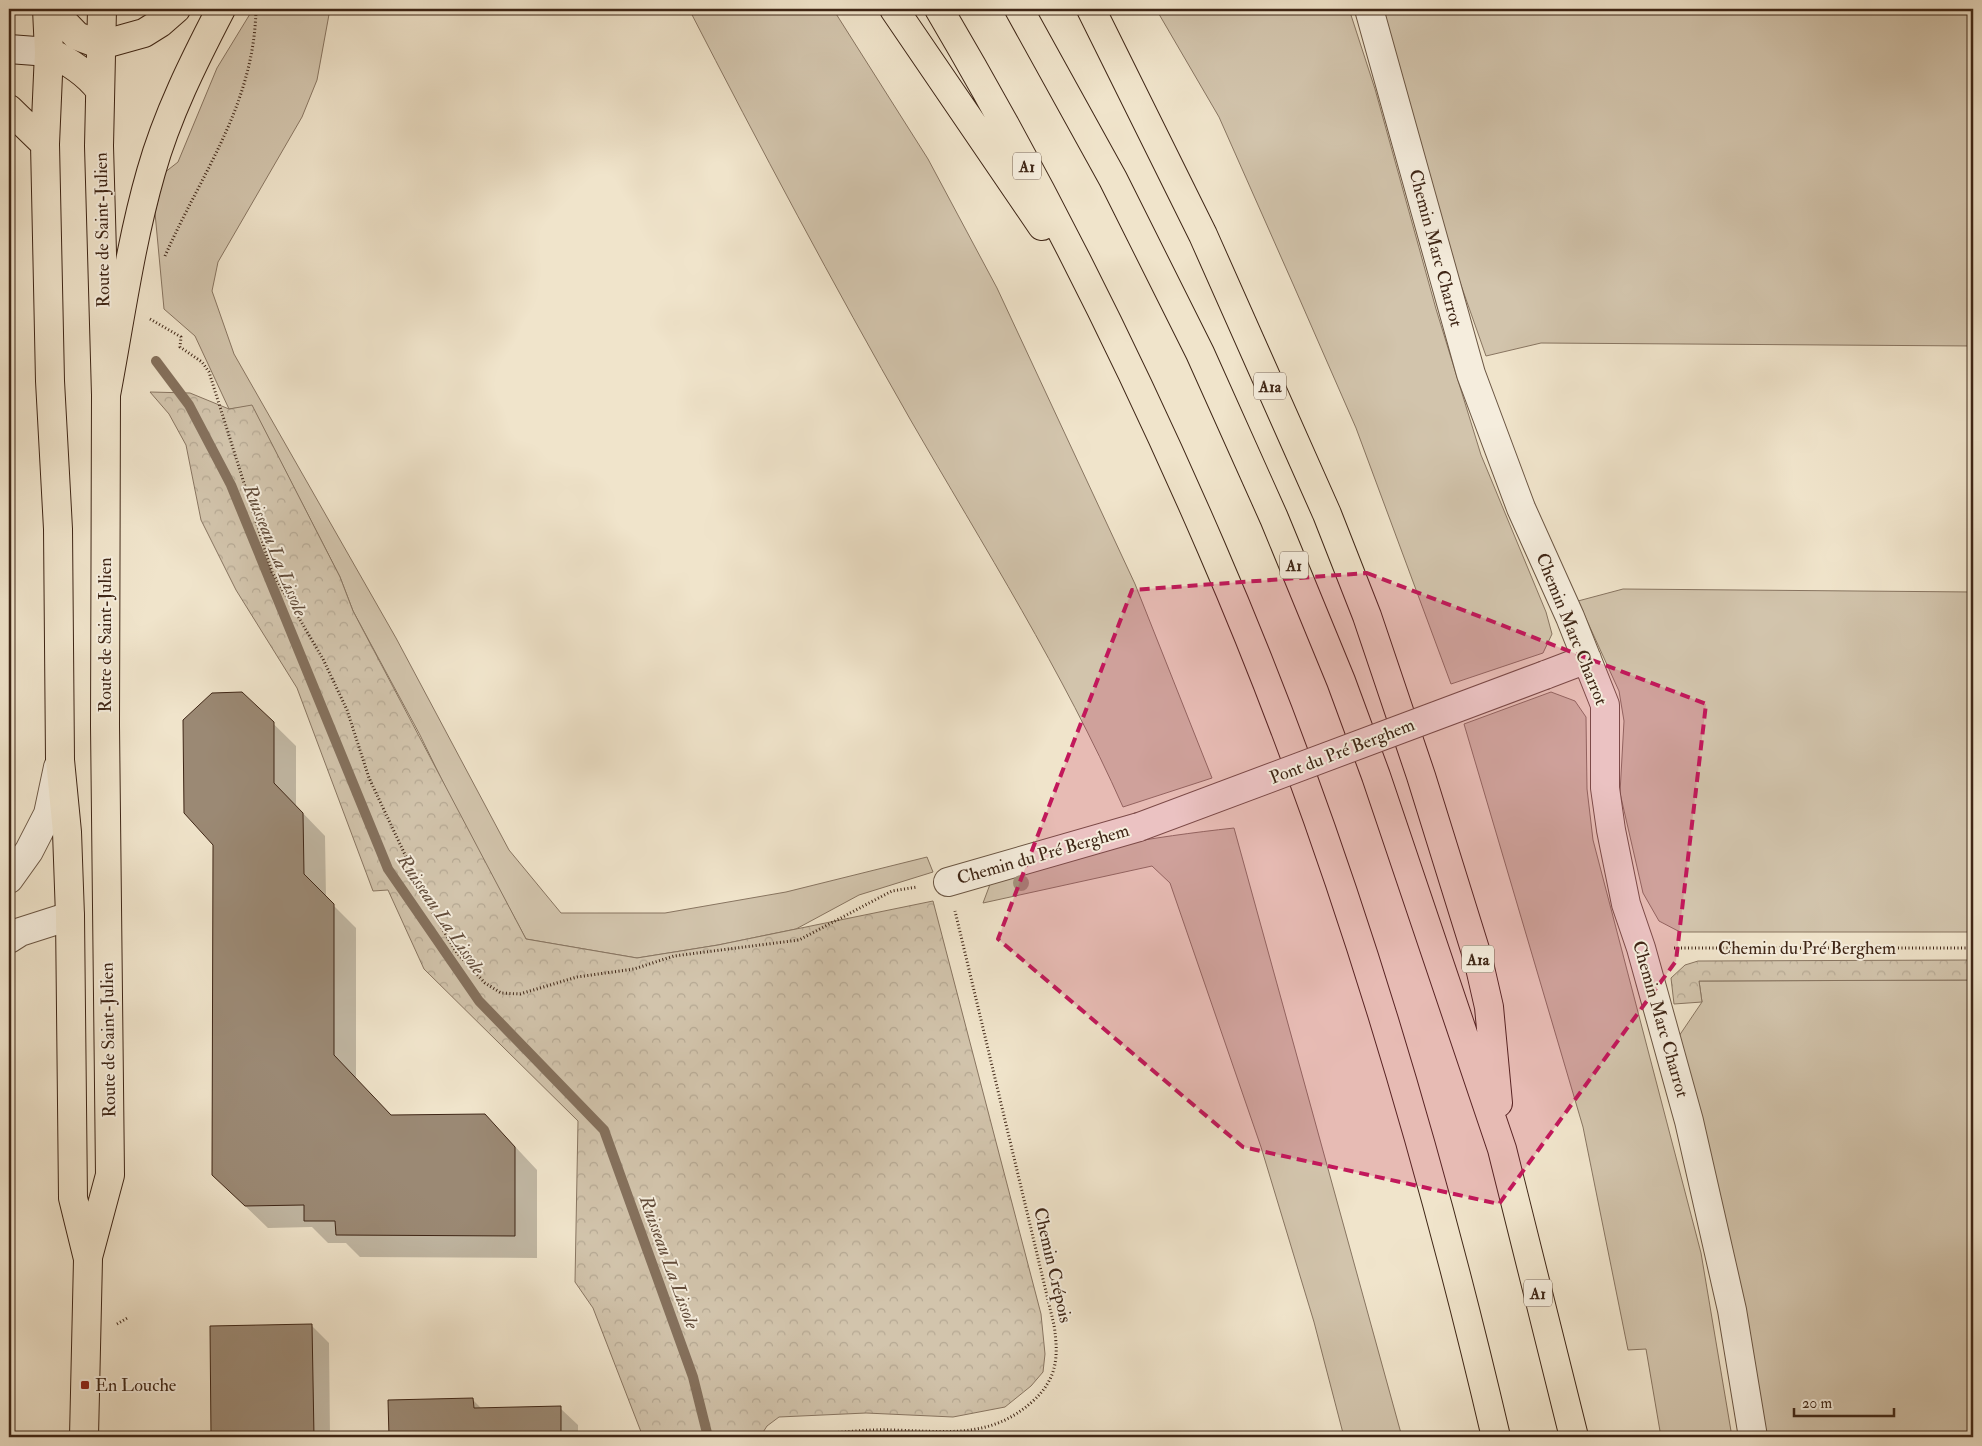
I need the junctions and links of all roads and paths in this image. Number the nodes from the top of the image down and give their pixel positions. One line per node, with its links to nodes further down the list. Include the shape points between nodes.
1 (48, 9): 14 (main road, Route de Saint-Julien)
2 (51, 9): 12 (main road, via 77,36)
3 (102, 9): 12 (main road, Route de Saint-Julien)
4 (176, 9): 12 (main road, via 144,33)
5 (221, 9): 21 (main road, via 178,99 151,172)
6 (256, 9): 18 (path, via 253,48 240,102)
7 (894, 9): 20 (main road)
8 (939, 9): 20 (main road, A1, via 1019,151)
9 (1019, 9): 32 (main road, A1, via 1113,179 1162,276 1281,535 1376,776)
10 (1091, 9): 32 (main road, A1a, via 1203,234 1327,514 1367,616 1478,959 1489,1007)
11 (1369, 9): 22 (street, Chemin Marc Charrot, via 1471,374 1521,508)
12 (100, 45): 14 (main road); 15 (main road, Route de Saint-Julien)
13 (9, 49): 14 (street)
14 (48, 52): 15 (main road, via 67,61 91,79); 17 (main road, Route de Saint-Julien)
15 (99, 90): 21 (main road, Route de Saint-Julien)
16 (9, 109): 17 (main road)
17 (45, 144): 23 (main road, Route de Saint-Julien, via 50,381 58,529)
18 (163, 260)
19 (142, 315): 26 (path, via 181,337 180,347 202,362 209,372 272,572 347,710 370,778 430,908 457,952 485,983 501,993 520,994 577,977 634,969 674,956 798,940 892,891)
20 (1110, 326): 38 (main road, A1, via 1213,549 1289,741 1334,866 1388,1033 1466,1312)
21 (106, 395): 27 (main road, Route de Saint-Julien)
22 (1587, 659): 24 (street, Pont du Pré Berghem, bridge); 30 (street, Chemin Marc Charrot, via 1605,705 1605,788 1611,830 1626,904)
23 (60, 760): 25 (street, via 48,814); 28 (main road, Route de Saint-Julien)
24 (1139, 827): 26 (street, Chemin du Pré Berghem)
25 (9, 879)
26 (948, 882): 37 (path, Chemin Crépois, via 1054,1326 1058,1348 1055,1367 1044,1392 1021,1412 991,1427 974,1431 890,1429)
27 (106, 911): 28 (main road); 33 (main road, Route de Saint-Julien, via 110,1175)
28 (70, 916): 29 (street, via 20,932); 33 (main road, Route de Saint-Julien, via 73,1198)
29 (9, 939)
30 (1642, 948): 31 (path, Chemin du Pré Berghem); 40 (street, Chemin Marc Charrot, via 1689,1121 1732,1310)
31 (1973, 948)
32 (1502, 1149): 39 (main road, A1)
33 (88, 1259): 36 (main road, Route de Saint-Julien)
34 (129, 1317): 35 (path)
35 (117, 1324)
36 (84, 1437)
37 (786, 1437)
38 (1496, 1437)
39 (1574, 1437)
40 (1753, 1437)

